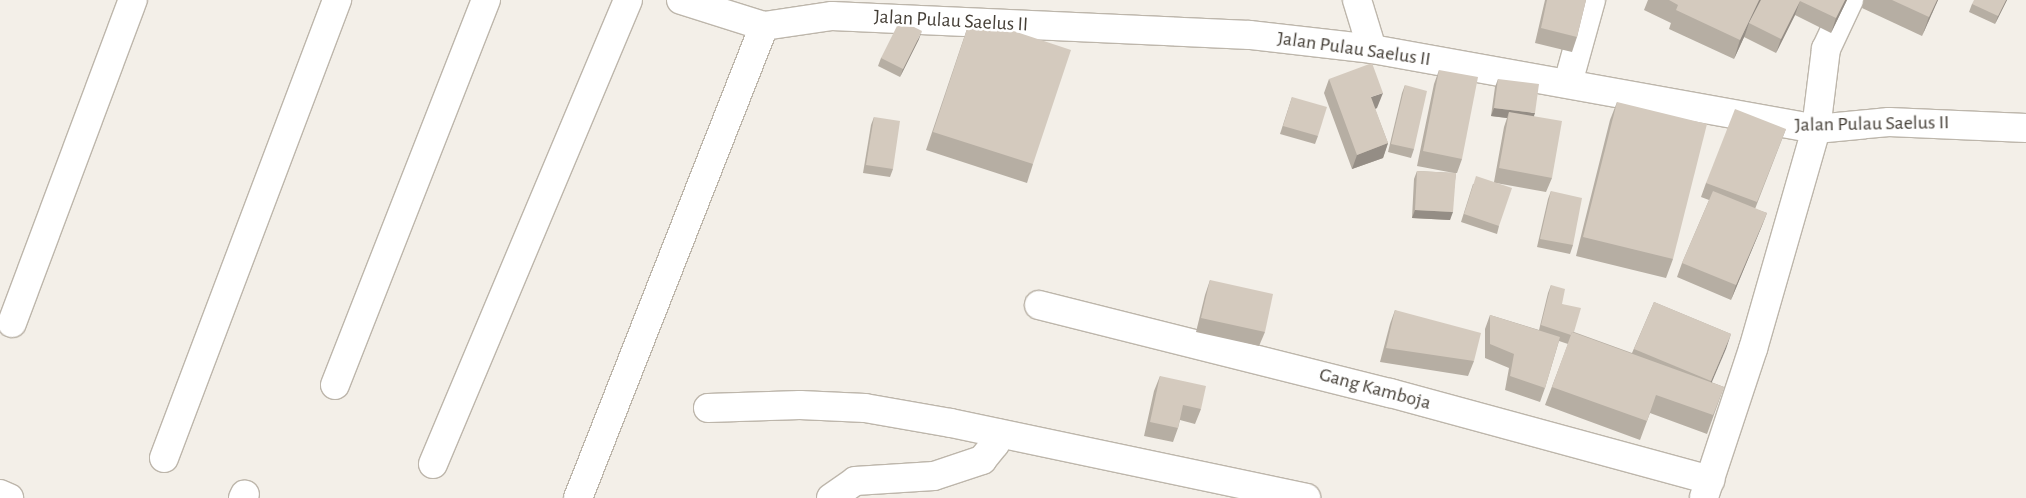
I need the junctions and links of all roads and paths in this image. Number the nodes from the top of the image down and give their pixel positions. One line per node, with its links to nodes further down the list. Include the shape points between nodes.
1 (132, 0): 15 (street)
2 (336, 0): 19 (street)
3 (486, 0): 16 (street)
4 (628, 0): 20 (street)
5 (681, 0): 9 (street, Jalan Pulau Saelus II)
6 (1357, 0): 10 (street)
7 (1591, 0): 11 (street)
8 (1849, 0): 13 (street, via 1826,49)
9 (764, 26): 10 (street, Jalan Pulau Saelus II, via 832,16 1250,35); 24 (street)
10 (1372, 49): 11 (street, Jalan Pulau Saelus II)
11 (1568, 83): 13 (street, Jalan Pulau Saelus II)
12 (2026, 128): 13 (street, Jalan Pulau Saelus II, via 1889,122)
13 (1816, 129): 21 (street, via 1753,349)
14 (1039, 306): 21 (street, Gang Kamboja, via 1390,393)
15 (12, 323)
16 (335, 385)
17 (708, 408): 18 (street, via 800,405 865,408)
18 (998, 433): 25 (street, via 995,444 982,460 934,476 855,481); 26 (street)
19 (164, 458)
20 (433, 464)
21 (1707, 489)
22 (0, 494): 23 (street)
23 (9, 498)
24 (578, 498)
25 (831, 498)
26 (1306, 498)

